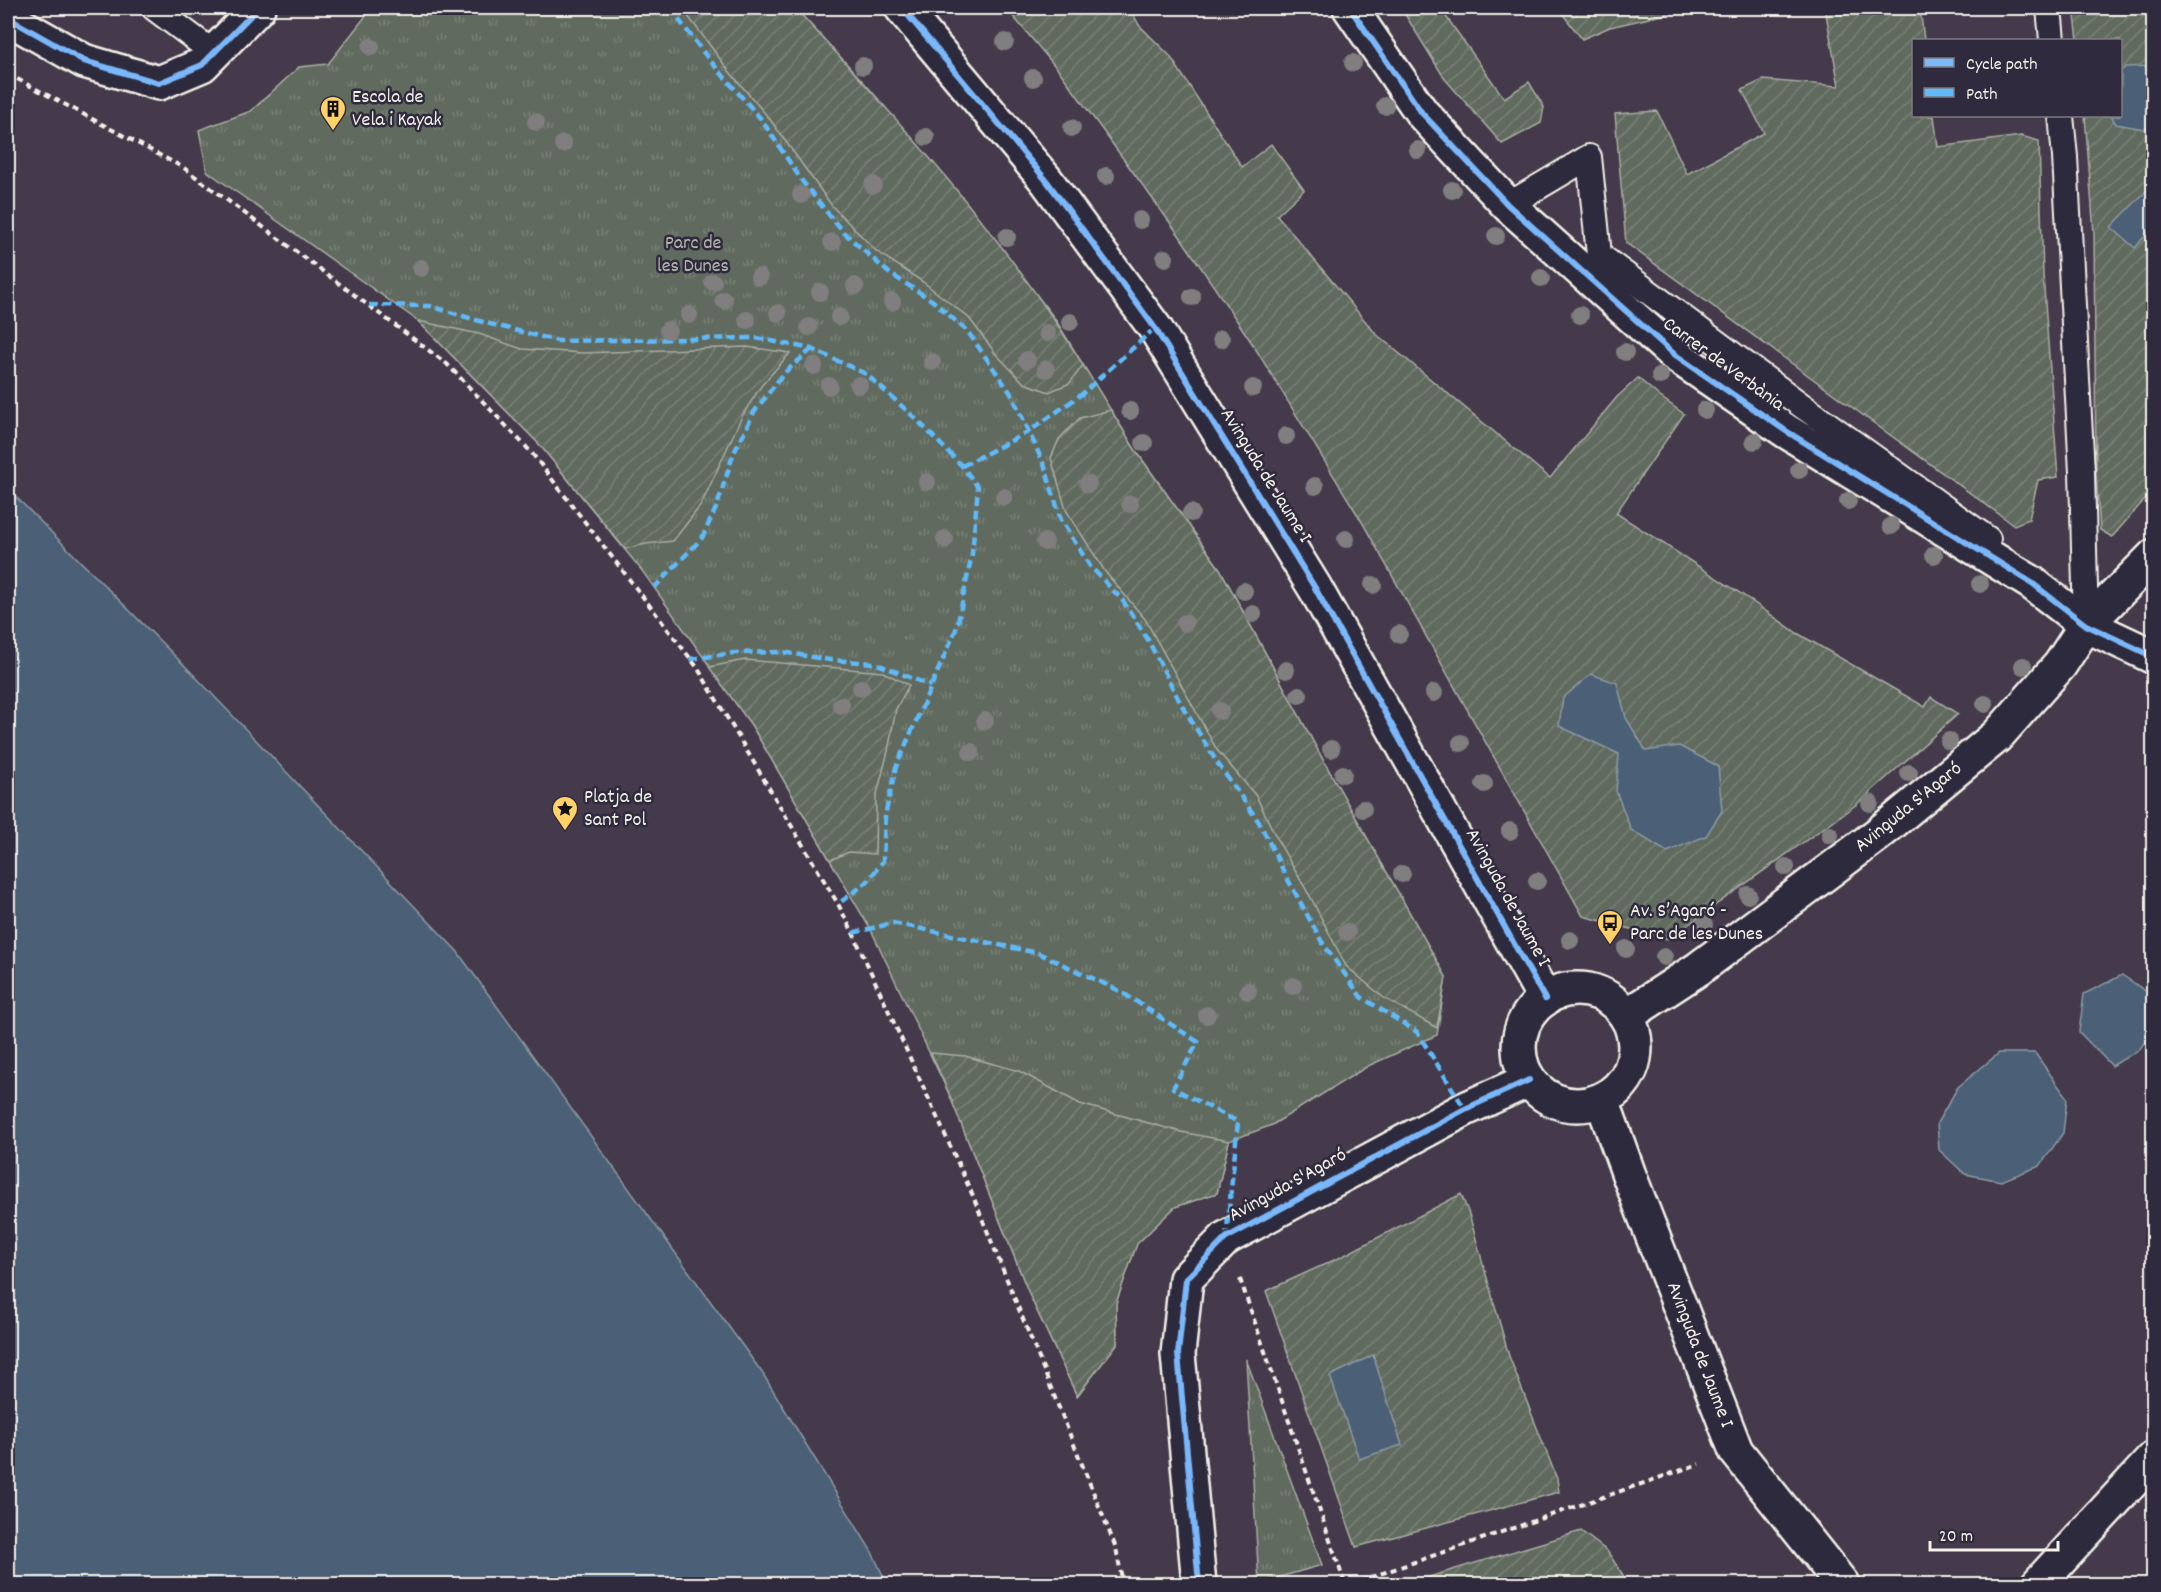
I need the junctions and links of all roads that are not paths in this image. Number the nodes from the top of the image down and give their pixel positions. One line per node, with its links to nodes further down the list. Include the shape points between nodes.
1 (154, 8): 8 (lane)
2 (258, 8): 8 (street)
3 (902, 8): 14 (street, Avinguda de Jaume I, via 1046,180 1155,328 1315,588)
4 (1350, 8): 10 (street, Carrer de Verbània, via 1422,113)
5 (2049, 8): 7 (lane)
6 (8, 18): 8 (street, via 84,61 159,83 202,65)
7 (2052, 39)
8 (214, 53)
9 (2061, 117): 12 (lane, via 2082,472)
10 (1508, 205): 12 (street, Carrer de Verbània, via 1674,354 1786,431 2031,583); 12 (lane, Carrer de Verbània, via 1589,157 1599,255 2013,557)
11 (2154, 556): 12 (street, Avinguda S'Agaró)
12 (2086, 625): 13 (street, Carrer de Verbània); 15 (street, Avinguda S'Agaró, via 2060,665 1997,736 1877,835 1698,969)
13 (2154, 657)
14 (1545, 999): 15 (street, via 1567,990 1589,991 1610,999); 16 (street, via 1530,1015 1520,1036 1519,1052)
15 (1626, 1016): 17 (street, via 1635,1039 1633,1064 1622,1085)
16 (1529, 1080): 17 (street, via 1554,1101 1586,1105); 19 (street, Avinguda S'Agaró, via 1455,1114 1226,1238 1186,1279 1178,1354)
17 (1602, 1100): 20 (street, Avinguda de Jaume I, via 1736,1451)
18 (2154, 1458): 21 (street)
19 (1199, 1584)
20 (1842, 1584)
21 (2038, 1584)

